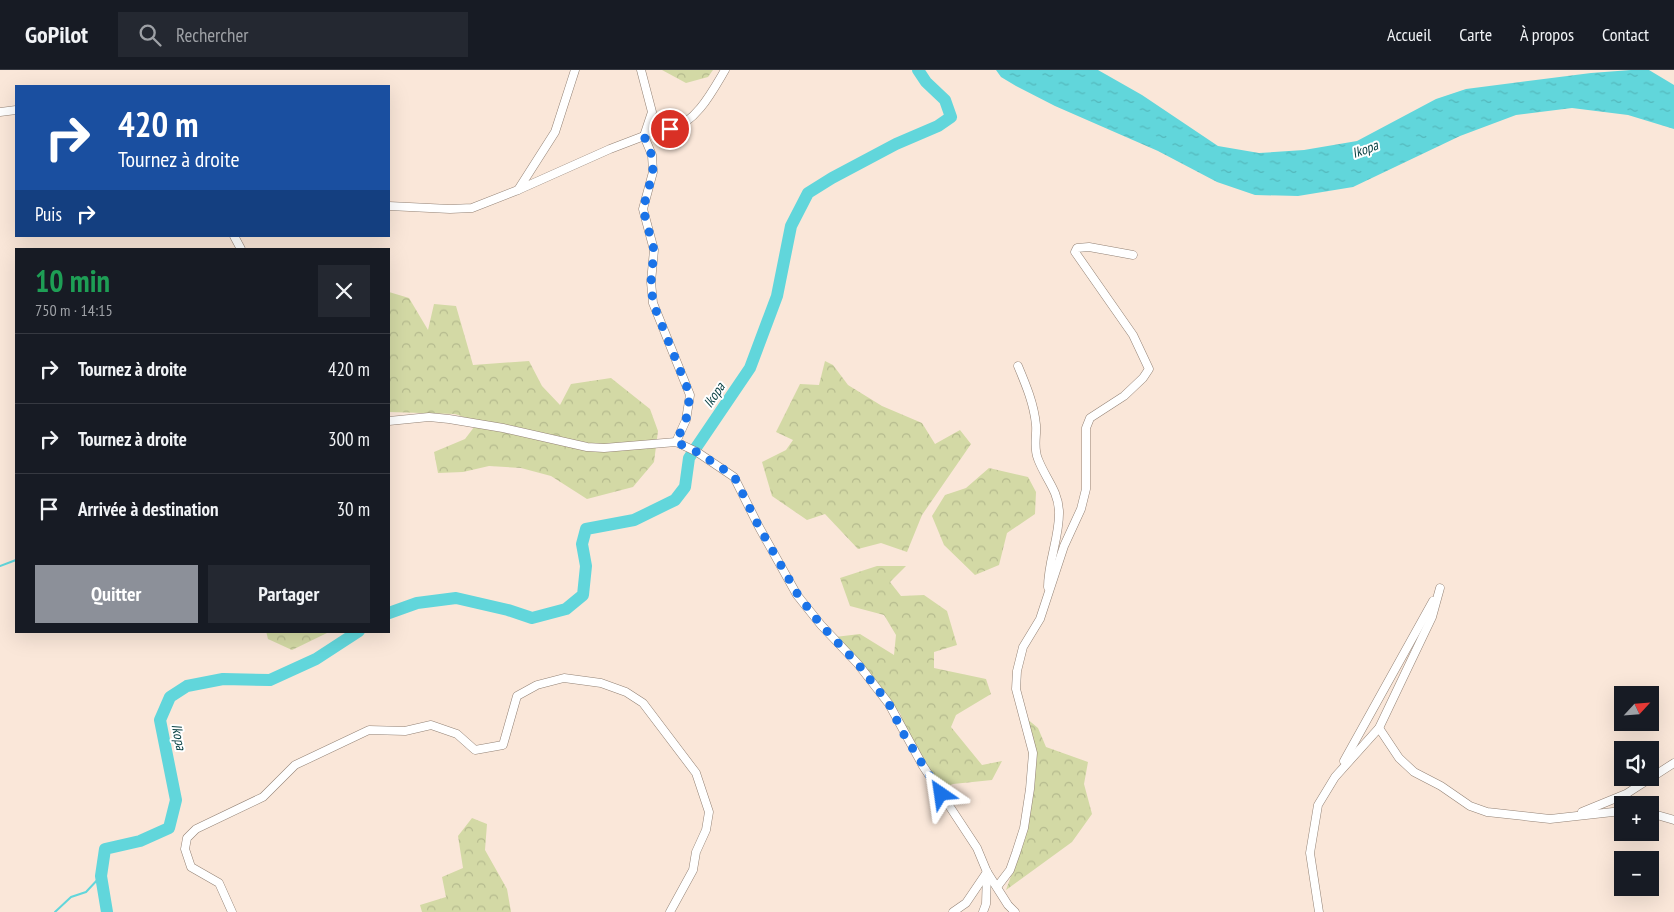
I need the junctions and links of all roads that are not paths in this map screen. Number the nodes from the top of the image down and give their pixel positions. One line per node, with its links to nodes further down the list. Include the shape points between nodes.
1 (575, 70): 7 (street, via 555,132)
2 (641, 70): 6 (street, via 652,112)
3 (725, 70): 6 (street, via 686,123 670,129 656,126)
4 (15, 110): 5 (street)
5 (0, 112)
6 (644, 136): 7 (street); 12 (street, via 652,156 653,172 643,209 654,250 653,303 690,395 686,420)
7 (518, 190): 8 (street, via 472,208)
8 (390, 206)
9 (1133, 255): 13 (street, via 1089,247 1077,248 1075,252 1133,335 1149,369 1124,396 1090,418 1085,443 1086,490)
10 (1018, 366): 13 (street, via 1032,402 1038,458 1056,493 1059,513 1048,572)
11 (390, 421): 12 (street, via 449,419 587,447)
12 (676, 442): 21 (street, via 734,476 798,595 889,704 923,766 977,848)
13 (1048, 593): 22 (street, via 1017,671 1016,689 1033,753 1030,788 1024,828 1016,853 1010,870)
14 (1379, 728): 16 (street); 16 (street, via 1432,617 1440,588); 18 (street, via 1399,758 1414,772 1470,806 1514,816 1550,819)
15 (1674, 763): 18 (street, via 1626,794)
16 (1335, 777): 28 (street, via 1318,804 1313,825 1310,853)
17 (1614, 812): 18 (street)
18 (1568, 816)
19 (1659, 816): 20 (street)
20 (1674, 820)
21 (987, 872): 22 (street); 25 (street, via 966,904); 26 (street)
22 (997, 887): 27 (street)
23 (232, 912): 24 (street, via 219,883 191,867 187,838 196,829 263,797 295,764 369,730 405,731 431,725 457,734 475,750 503,745 518,696 536,685 564,678 601,683 644,703 696,773 709,812 706,830 696,852 693,870)
24 (670, 912)
25 (954, 912)
26 (983, 912)
27 (1015, 912)
28 (1319, 912)

